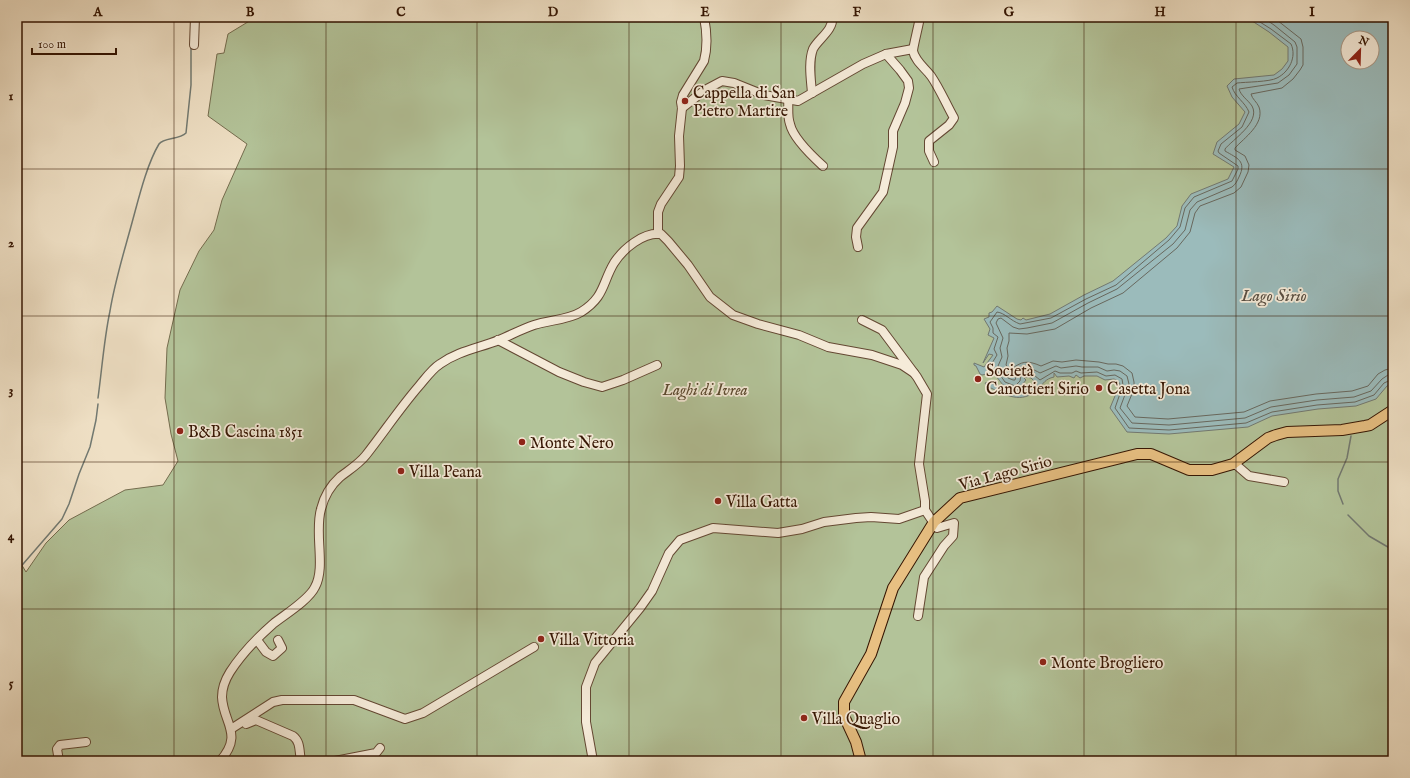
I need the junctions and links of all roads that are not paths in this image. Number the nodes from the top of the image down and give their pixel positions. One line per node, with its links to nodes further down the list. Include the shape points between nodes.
1 (195, 17): 5 (street)
2 (704, 17): 10 (street, via 707,34 704,61 682,97)
3 (832, 17): 8 (street, via 827,32 814,48 811,60)
4 (919, 18): 6 (street)
5 (194, 45)
6 (913, 49): 7 (street); 11 (street, via 915,56 937,85 954,118 929,140 929,151)
7 (886, 54): 8 (street); 14 (street, via 900,70 909,88 906,103 893,131 893,147 883,192 857,228)
8 (812, 93): 9 (street, via 798,101)
9 (788, 99): 10 (street, via 764,95 722,81 705,90); 12 (street, via 790,126)
10 (682, 108): 13 (street, via 679,177 658,212)
11 (934, 162)
12 (823, 166)
13 (658, 234): 16 (street, via 643,237 625,251 614,263 596,300 580,312 533,325); 18 (street, via 668,241 710,297 733,315 799,335 828,347 872,355)
14 (858, 247)
15 (862, 320): 18 (street, via 882,330)
16 (498, 340): 17 (street, via 559,372 602,387); 25 (street, via 455,355 438,365 396,413 366,455 332,486 321,506 318,521 319,570 316,587)
17 (657, 365)
18 (914, 373): 22 (street, via 928,396 919,464)
19 (1393, 410): 20 (main road, Via Lago Sirio, via 1370,425 1342,430 1287,432 1276,435)
20 (1234, 463): 21 (street, via 1249,476); 23 (main road, Via Lago Sirio, via 1212,470 1189,470 1151,454 1137,454 960,498)
21 (1284, 482)
22 (925, 510): 23 (street); 35 (street, via 899,519 856,518 824,522 778,533 713,528 680,540 669,553 652,591 594,663 586,687 586,722)
23 (934, 522): 24 (street, via 937,528 954,523 953,536 924,577); 36 (main road, Via Lago Sirio, via 893,588 871,654 844,702 844,716 856,742)
24 (918, 616)
25 (257, 640): 26 (street, via 266,652 273,656 282,648); 28 (street, via 233,668 224,684 222,700)
26 (278, 640)
27 (534, 647): 28 (street, via 423,713 407,719 398,718 354,700 282,700 273,702)
28 (231, 730): 32 (street, via 230,745); 33 (street, via 256,720 289,734 298,741)
29 (86, 742): 31 (street, via 60,745 57,749)
30 (380, 748): 34 (street, via 376,753)
31 (59, 761)
32 (220, 761)
33 (301, 761)
34 (335, 761)
35 (593, 761)
36 (861, 761)

